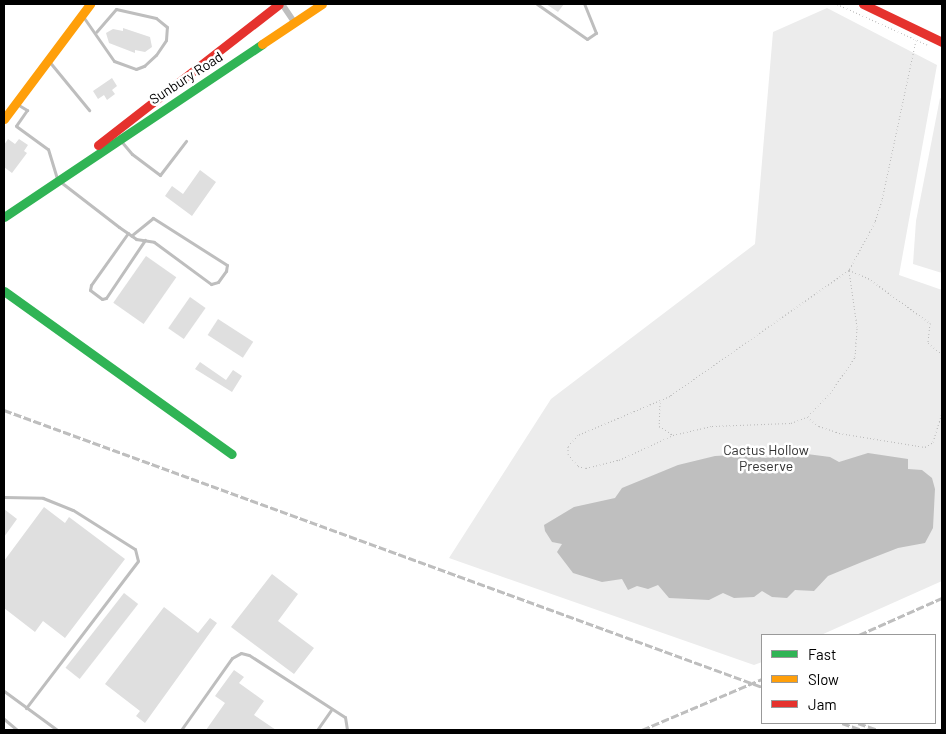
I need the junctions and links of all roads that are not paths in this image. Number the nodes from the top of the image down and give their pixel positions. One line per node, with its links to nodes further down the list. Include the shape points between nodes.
1 (90, 4): 7 (main road)
2 (280, 4): 8 (street); 17 (main road, Sunbury Road, via 130,118)
3 (322, 4): 8 (main road, Sunbury Road)
4 (537, 4): 5 (lane, via 587,39 596,33)
5 (584, 4)
6 (863, 4): 10 (main road)
7 (82, 14): 9 (lane); 11 (main road)
8 (295, 23): 15 (main road, Sunbury Road)
9 (96, 32): 9 (lane, via 114,61 136,69 156,55 166,40 166,27 156,18 116,9)
10 (942, 42)
11 (48, 60): 12 (main road); 13 (lane)
12 (16, 103): 14 (main road); 17 (lane, via 27,110 16,126 48,149)
13 (89, 110)
14 (4, 119)
15 (119, 138): 16 (lane, via 132,154 160,175); 17 (main road, Sunbury Road)
16 (186, 141)
17 (61, 177): 18 (main road, Sunbury Road); 19 (lane)
18 (4, 218)
19 (129, 234): 20 (lane); 20 (lane, via 91,285 90,290 102,299 106,298); 20 (lane, via 153,218 227,265 218,282 211,284 154,242)
20 (145, 240)
21 (4, 292): 22 (main road)
22 (232, 454)
23 (4, 497): 25 (lane, via 43,498 73,510 135,550 138,561)
24 (4, 691): 25 (lane)
25 (26, 708): 29 (lane)
26 (331, 710): 30 (lane, via 249,655 241,653 232,658); 31 (lane); 32 (lane, via 345,717)
27 (4, 719): 28 (lane)
28 (17, 730)
29 (57, 730)
30 (181, 730)
31 (317, 730)
32 (347, 730)

